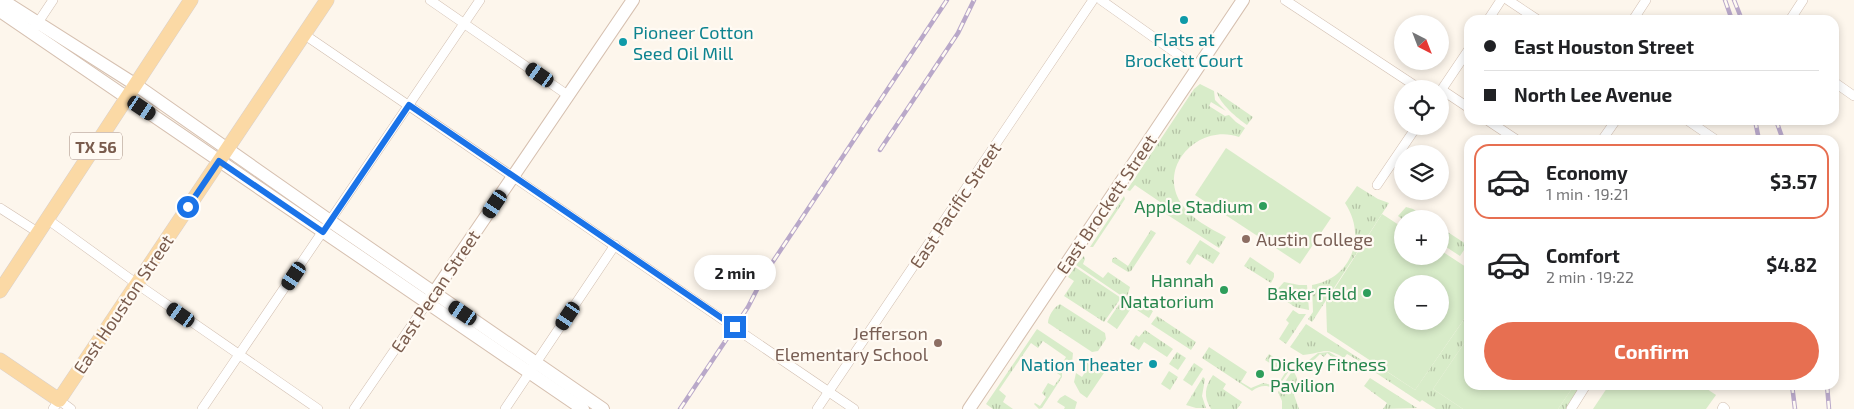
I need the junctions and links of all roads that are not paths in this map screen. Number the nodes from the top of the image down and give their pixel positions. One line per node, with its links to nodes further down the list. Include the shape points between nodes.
1 (2, 0): 22 (street)
2 (53, 0): 22 (street)
3 (191, 0): 30 (main road, TX 56)
4 (327, 0): 23 (main road, East Houston Street)
5 (430, 0): 21 (street)
6 (480, 0): 21 (street)
7 (633, 0): 32 (street, East Pecan Street)
8 (1093, 0): 58 (street, East Pacific Street)
9 (1101, 0): 25 (street)
10 (1243, 0): 25 (street, East Brockett Street)
11 (1285, 0): 27 (street)
12 (1501, 0): 17 (street)
13 (1508, 0): 18 (street)
14 (1646, 0): 19 (street)
15 (1803, 0): 20 (street)
16 (0, 11): 22 (street)
17 (1491, 15)
18 (1530, 15)
19 (1636, 15)
20 (1793, 15)
21 (464, 23): 32 (street); 36 (street)
22 (34, 28): 26 (street); 29 (street)
23 (305, 35): 36 (street); 43 (main road, East Houston Street)
24 (1464, 56): 28 (street)
25 (1198, 68): 69 (street, East Brockett Street)
26 (114, 71): 29 (street); 30 (street)
27 (1406, 80)
28 (1448, 80)
29 (106, 83): 35 (street)
30 (136, 85): 35 (main road, TX 56); 43 (street)
31 (1839, 86): 34 (street)
32 (570, 96): 44 (street, East Pecan Street)
33 (1449, 96): 37 (street)
34 (1854, 96)
35 (127, 98): 43 (street); 47 (main road, TX 56)
36 (409, 105): 44 (street); 48 (street)
37 (1464, 105)
38 (1494, 125): 41 (street)
39 (1694, 125): 42 (street)
40 (1411, 135): 45 (street)
41 (1510, 135)
42 (1709, 135)
43 (223, 155): 48 (street); 51 (main road, East Houston Street)
44 (514, 176): 50 (street); 53 (street, East Pecan Street)
45 (1377, 184)
46 (0, 208): 49 (street)
47 (48, 220): 49 (main road, TX 56); 51 (street)
48 (327, 227): 53 (street); 54 (street)
49 (39, 233): 52 (main road, TX 56)
50 (615, 245): 56 (street); 58 (street)
51 (137, 284): 54 (street); 59 (main road, East Houston Street)
52 (0, 291)
53 (431, 298): 56 (street); 63 (street, East Pecan Street)
54 (240, 355): 61 (street); 62 (street)
55 (0, 360): 59 (main road)
56 (533, 368): 64 (street); 65 (street); 66 (street)
57 (1583, 390): 70 (street)
58 (829, 392): 67 (street, East Pacific Street); 68 (street)
59 (56, 405): 60 (street)
60 (71, 409)
61 (202, 409)
62 (318, 409)
63 (354, 409)
64 (505, 409)
65 (583, 409)
66 (603, 409)
67 (817, 409)
68 (854, 409)
69 (968, 409)
70 (1570, 409)

